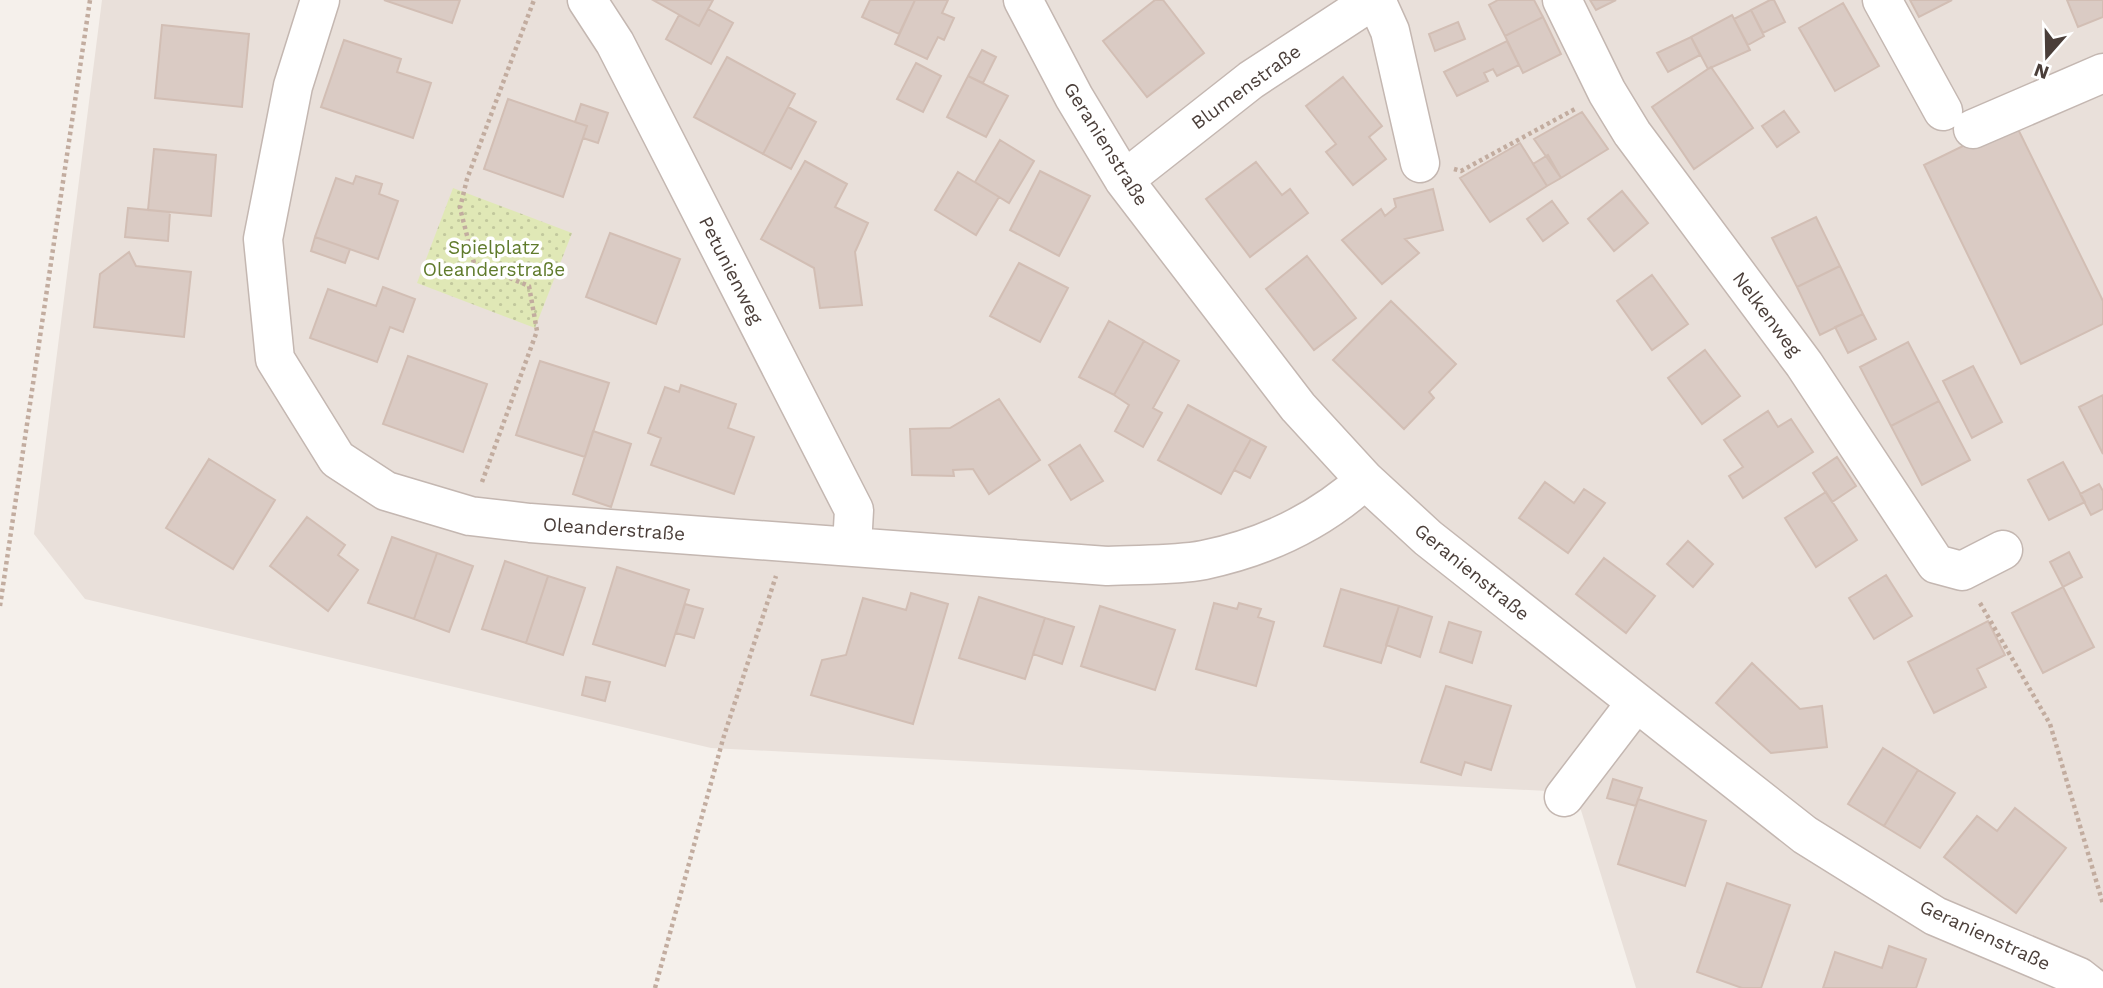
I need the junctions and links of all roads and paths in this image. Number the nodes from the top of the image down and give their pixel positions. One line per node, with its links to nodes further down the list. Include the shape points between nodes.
1 (90, 0): 19 (path)
2 (320, 0): 14 (street, Oleanderstraße, via 293,86 263,239 275,359 337,459 386,491)
3 (534, 0): 14 (path, via 460,208 474,262 529,286 537,331)
4 (587, 0): 16 (street, Petunienweg, via 615,43 854,510)
5 (1023, 0): 12 (street, Geranienstraße)
6 (1375, 0): 11 (street, via 1390,31); 12 (street, Blumenstraße, via 1251,80)
7 (1562, 0): 10 (street, Nelkenweg)
8 (1882, 0): 9 (street, via 1958,120)
9 (2103, 73)
10 (1607, 92): 11 (path, via 1461,171 1436,162); 18 (street, Nelkenweg, via 1632,133 1804,363 1936,564)
11 (1420, 163)
12 (1124, 180): 13 (street, Geranienstraße, via 1298,407)
13 (1365, 480): 16 (street, Oleanderstraße, via 1336,506 1283,537 1203,560 1107,566); 20 (street, Geranienstraße, via 1428,538)
14 (470, 516): 15 (street, Oleanderstraße)
15 (782, 541): 16 (street, Oleanderstraße); 24 (path, via 780,564 723,739)
16 (852, 546)
17 (2003, 550): 18 (street)
18 (1962, 571): 22 (path, via 2050,724)
19 (0, 606)
20 (1635, 704): 21 (street); 23 (street, Geranienstraße, via 1805,835 1923,908)
21 (1564, 797)
22 (2103, 904)
23 (2092, 974)
24 (655, 988)

